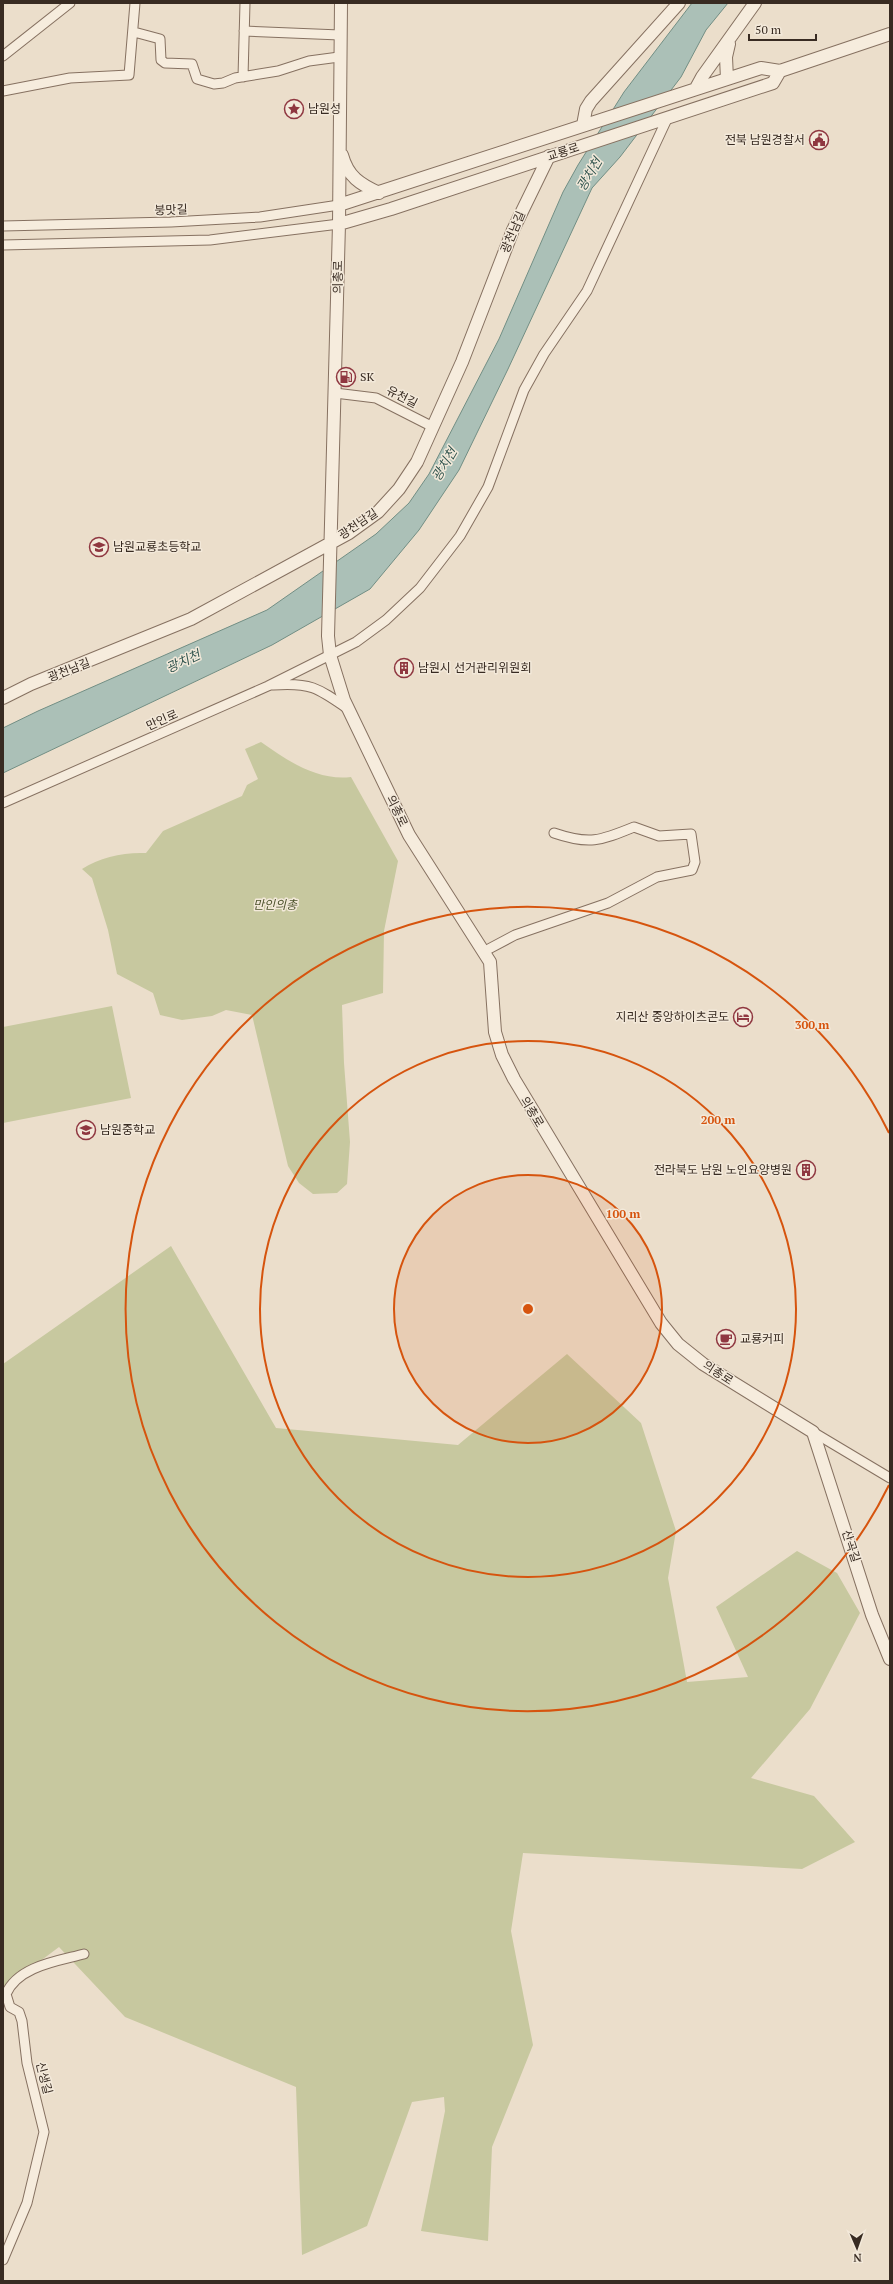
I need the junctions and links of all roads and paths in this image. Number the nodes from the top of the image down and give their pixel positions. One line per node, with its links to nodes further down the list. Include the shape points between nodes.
1 (70, 3): 12 (street)
2 (135, 3): 8 (street)
3 (245, 3): 7 (street)
4 (341, 3): 10 (street, 의총로)
5 (680, 3): 20 (street, via 591,101 586,109)
6 (755, 3): 11 (street)
7 (244, 31): 10 (street); 15 (street)
8 (134, 32): 15 (street, via 160,39 161,60 166,63 192,64 198,79 202,82 214,84); 18 (street, via 130,75 70,78)
9 (890, 34): 14 (street, 교룡로)
10 (340, 35): 13 (street, 의총로)
11 (730, 39): 16 (street, via 726,57); 17 (street)
12 (3, 56)
13 (339, 57): 15 (street, via 309,61 278,71); 21 (street, 의총로)
14 (780, 71): 16 (street, 교룡로, via 761,68); 19 (street, 교룡로, via 773,83)
15 (243, 77)
16 (727, 79): 17 (street, 교룡로)
17 (696, 88): 20 (street, 교룡로)
18 (3, 91)
19 (667, 119): 22 (street, 교룡로); 31 (street, 만인로, via 587,291 544,354 524,390 488,487 460,536 420,588 386,620 368,635)
20 (583, 125): 23 (street, 교룡로)
21 (339, 146): 23 (street, via 350,175 356,182); 24 (street, 의총로)
22 (549, 156): 25 (street, 교룡로); 29 (street, 광천남길, via 513,230 462,362)
23 (379, 193): 24 (street, 교룡로)
24 (339, 205): 25 (street, 의총로); 26 (street, 붕맛길, via 245,218)
25 (339, 224): 27 (street, via 210,240); 28 (street, 의총로)
26 (3, 226)
27 (3, 245)
28 (335, 393): 29 (street, 유천길, via 376,398); 30 (street, 의총로)
29 (433, 427): 30 (street, 광천남길, via 417,462 399,489 378,512)
30 (331, 546): 31 (street, 의총로, via 328,636); 33 (street, 광천남길, via 191,619 31,684)
31 (330, 655): 32 (street, 만인로); 34 (street, 의총로)
32 (268, 686): 34 (street, via 293,683 307,685); 35 (street, 만인로)
33 (3, 698)
34 (348, 709): 37 (street, 의총로, via 409,835)
35 (3, 803)
36 (554, 833): 37 (street, via 577,841 606,838 634,827 659,836 691,834 695,862 692,870 657,877 608,903 515,935)
37 (483, 952): 38 (street, 의총로, via 490,962 492,1010 502,1055 523,1097 661,1323 678,1344 702,1364)
38 (813, 1432): 39 (street, 의총로); 40 (street, 산곡길, via 872,1615)
39 (890, 1478)
40 (890, 1659)
41 (84, 1954): 42 (street, 신생길, via 45,1964 30,1971 10,1985 6,1994 10,2007 19,2012 22,2021 27,2062 44,2132 27,2203)
42 (3, 2260)

